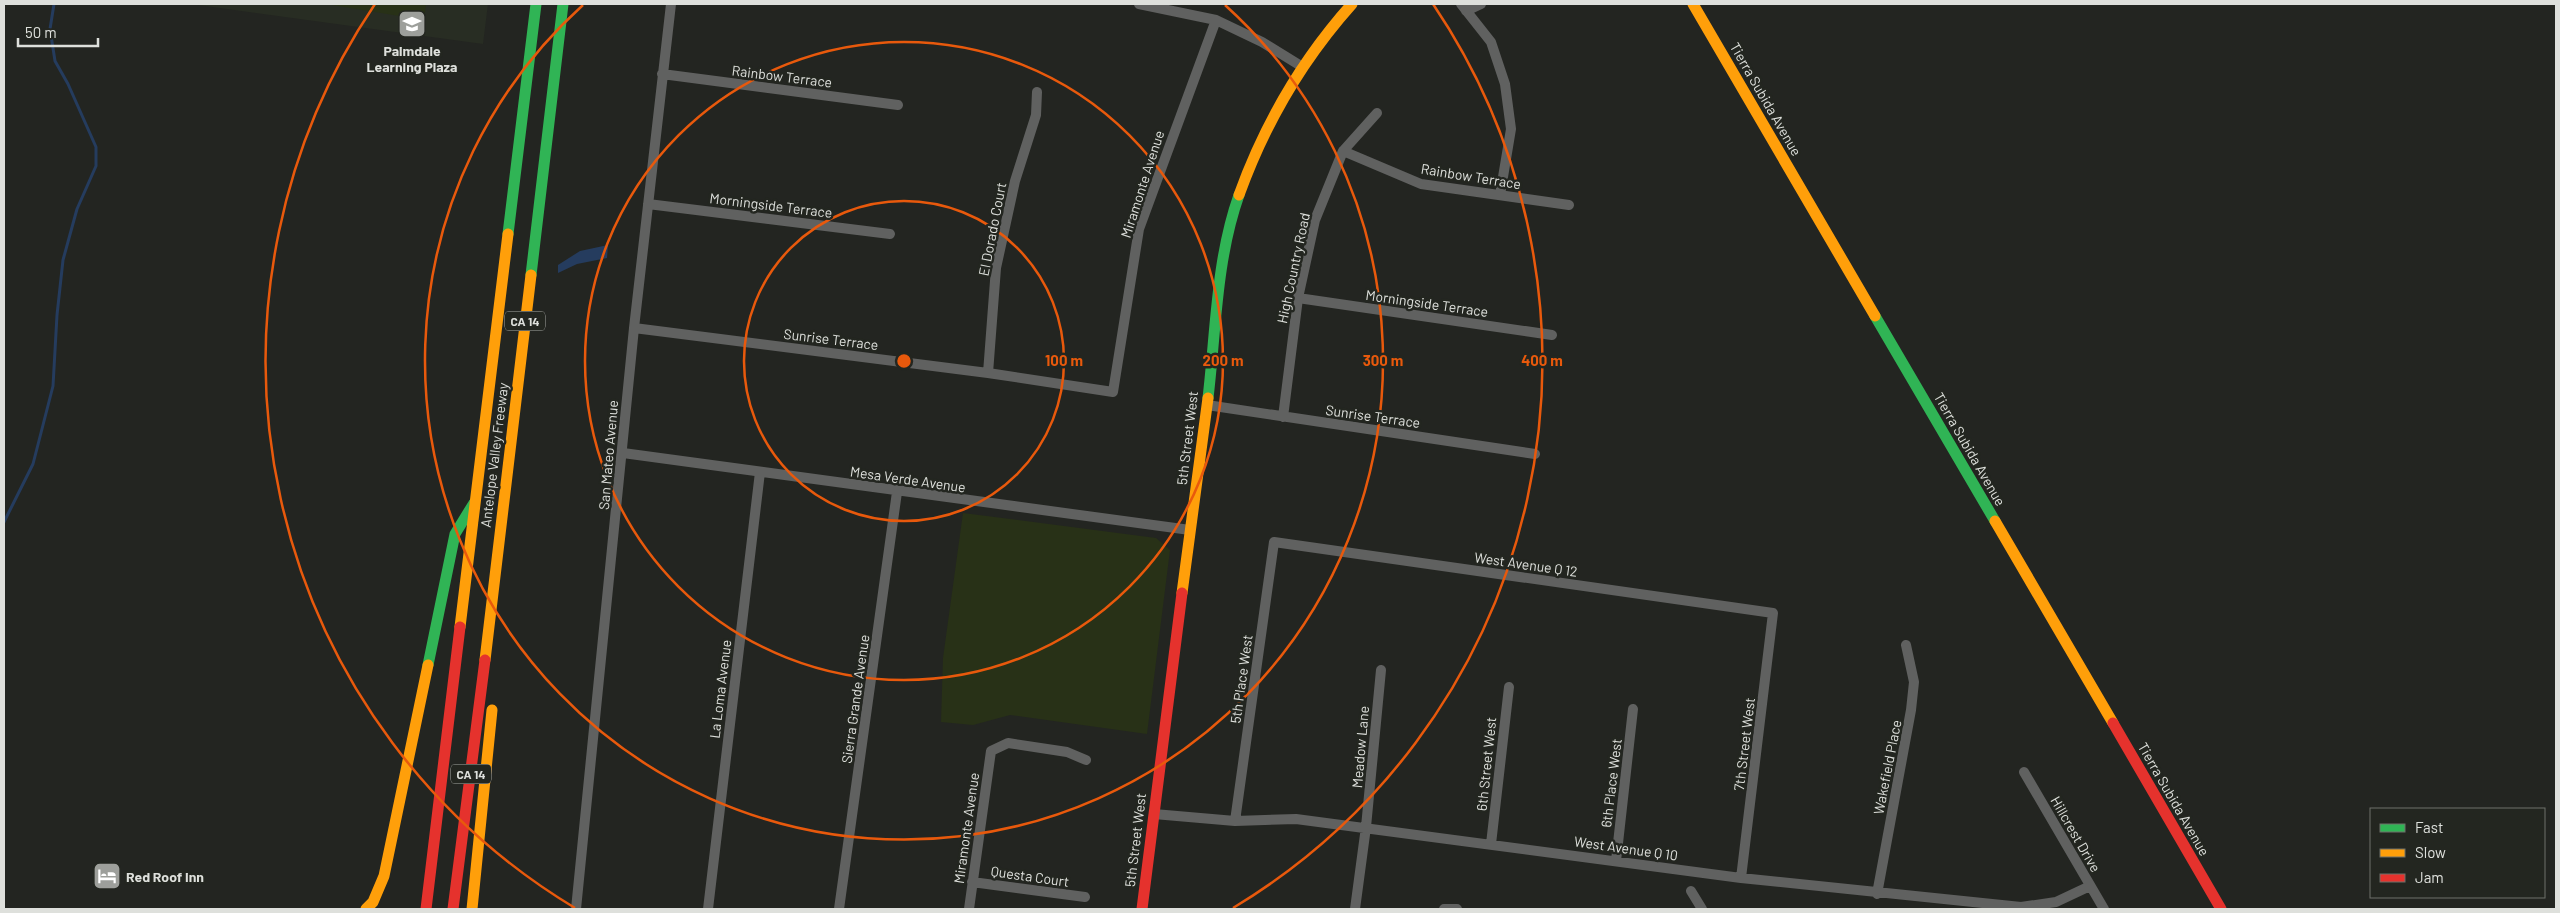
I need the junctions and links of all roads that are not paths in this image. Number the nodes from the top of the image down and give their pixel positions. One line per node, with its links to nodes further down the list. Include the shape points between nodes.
1 (536, 4): 31 (main road, Antelope Valley Freeway / CA 14)
2 (563, 4): 35 (main road, Antelope Valley Freeway / CA 14)
3 (671, 4): 11 (street, San Mateo Avenue)
4 (1140, 4): 9 (street)
5 (1352, 4): 10 (main road, 5th Street West)
6 (1481, 4): 8 (street)
7 (1693, 4): 70 (main road, Tierra Subida Avenue)
8 (1464, 8): 16 (street, via 1491,42 1505,84 1511,129)
9 (1216, 20): 10 (street, via 1262,42); 24 (street, Miramonte Avenue, via 1139,230)
10 (1301, 66): 25 (main road, 5th Street West, via 1272,115 1237,200 1220,288)
11 (662, 74): 13 (street, Rainbow Terrace); 17 (street, San Mateo Avenue)
12 (1037, 92): 23 (street, El Dorado Court, via 1036,115 1015,181 996,268)
13 (898, 105)
14 (1377, 113): 15 (street, High Country Road)
15 (1343, 151): 16 (street, Rainbow Terrace, via 1421,184); 20 (street, High Country Road, via 1315,220)
16 (1500, 195): 18 (street, Rainbow Terrace)
17 (648, 204): 19 (street, Morningside Terrace); 21 (street, San Mateo Avenue)
18 (1569, 205)
19 (890, 234)
20 (1298, 298): 22 (street, Morningside Terrace); 26 (street, High Country Road)
21 (634, 328): 23 (street, Sunrise Terrace); 27 (street, San Mateo Avenue)
22 (1552, 335)
23 (988, 373): 24 (street, Sunrise Terrace)
24 (1113, 392)
25 (1207, 405): 26 (street, Sunrise Terrace); 32 (main road, 5th Street West)
26 (1282, 417): 28 (street, Sunrise Terrace)
27 (623, 453): 29 (street, Mesa Verde Avenue); 60 (street, San Mateo Avenue)
28 (1535, 454)
29 (760, 472): 30 (street, Mesa Verde Avenue); 61 (street, La Loma Avenue)
30 (897, 492): 32 (street, Mesa Verde Avenue); 62 (street, Sierra Grande Avenue)
31 (477, 498): 56 (main road, via 455,534 386,866 373,902); 57 (main road, Antelope Valley Freeway / CA 14)
32 (1190, 530): 44 (main road, 5th Street West)
33 (1274, 542): 34 (street, West Avenue Q 12); 45 (street, 5th Place West)
34 (1773, 613): 49 (street, 7th Street West)
35 (488, 639): 38 (main road); 58 (main road, Antelope Valley Freeway / CA 14)
36 (1906, 645): 53 (street, Wakefield Place, via 1914,682 1911,710)
37 (1381, 670): 46 (street, Meadow Lane)
38 (495, 681)
39 (1509, 687): 47 (street, 6th Street West)
40 (493, 701): 59 (main road)
41 (1633, 709): 48 (street, 6th Place West)
42 (1086, 760): 50 (street, Miramonte Avenue, via 1066,752 1008,743 991,751)
43 (2024, 772): 51 (street, Hillcrest Drive)
44 (1154, 814): 45 (street, West Avenue Q 10); 64 (main road, 5th Street West)
45 (1235, 821): 46 (street, West Avenue Q 10, via 1296,819)
46 (1366, 827): 47 (street, West Avenue Q 10); 65 (street, Meadow Lane)
47 (1491, 844): 48 (street, West Avenue Q 10)
48 (1616, 861): 49 (street, West Avenue Q 10)
49 (1741, 878): 53 (street, West Avenue Q 10)
50 (972, 882): 54 (street, Questa Court); 63 (street, Miramonte Avenue)
51 (2090, 886): 55 (street, West Avenue Q 10, via 2056,902 2021,908); 69 (street, Hillcrest Drive)
52 (1691, 891): 68 (street)
53 (1877, 894): 55 (street, West Avenue Q 10)
54 (1085, 897)
55 (1974, 906)
56 (366, 909)
57 (426, 909)
58 (453, 909)
59 (472, 909)
60 (576, 909)
61 (708, 909)
62 (839, 909)
63 (969, 909)
64 (1142, 909)
65 (1355, 909)
66 (1444, 909): 67 (street)
67 (1456, 909)
68 (1702, 909)
69 (2104, 909)
70 (2221, 909)

